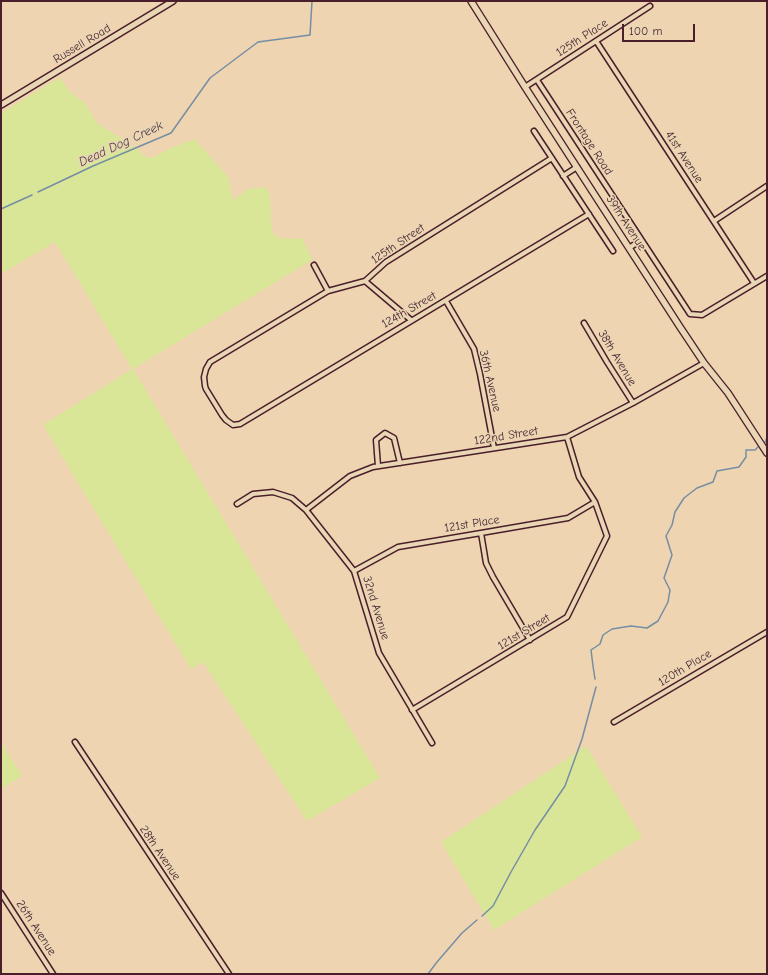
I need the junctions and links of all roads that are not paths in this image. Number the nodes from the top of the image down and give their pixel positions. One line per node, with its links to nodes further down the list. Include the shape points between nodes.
1 (174, 1): 7 (street, Russell Road)
2 (471, 1): 6 (main road, 39th Avenue)
3 (650, 6): 4 (street, 125th Place)
4 (596, 41): 5 (street, 125th Place); 14 (street, 41st Avenue)
5 (536, 80): 6 (street, 125th Place); 15 (street, Frontage Road)
6 (525, 87): 10 (main road, 39th Avenue)
7 (1, 105)
8 (534, 131): 9 (street)
9 (552, 158): 11 (street); 20 (street, 125th Street, via 386,262)
10 (577, 167): 11 (street); 16 (main road, 39th Avenue)
11 (563, 176): 13 (street)
12 (767, 186): 14 (street)
13 (589, 214): 17 (street); 23 (street, 124th Street)
14 (714, 221): 21 (street, 41st Avenue)
15 (641, 240): 16 (street); 21 (street, Frontage Road, via 690,314 702,315)
16 (629, 248): 26 (main road, 39th Avenue)
17 (613, 251)
18 (314, 266): 22 (street)
19 (767, 276): 21 (street)
20 (365, 281): 22 (street, 125th Street); 24 (street)
21 (754, 283)
22 (328, 291): 28 (street, 125th Street, via 210,362 204,377 206,389 226,420 233,425)
23 (446, 301): 24 (street, 124th Street); 30 (street, 36th Avenue, via 474,349)
24 (411, 320): 28 (street, 124th Street)
25 (584, 323): 27 (street, 38th Avenue)
26 (704, 363): 27 (street, 122nd Street); 31 (main road, 39th Avenue, via 728,393)
27 (633, 403): 29 (street, 122nd Street)
28 (240, 424)
29 (567, 437): 30 (street, 122nd Street); 34 (street, via 579,477)
30 (494, 448): 32 (street, 122nd Street)
31 (767, 453)
32 (400, 463): 33 (street, 122nd Street); 33 (street, via 394,438 385,433 376,440)
33 (378, 466): 36 (street, 122nd Street, via 350,476)
34 (596, 502): 37 (street, 121st Place, via 568,518); 40 (street, 121st Street, via 607,536 567,617)
35 (237, 504): 36 (street, 32nd Avenue, via 253,494 273,492 292,498)
36 (306, 510): 38 (street, 32nd Avenue)
37 (481, 533): 38 (street, 121st Place, via 398,546); 40 (street, via 486,562)
38 (354, 571): 41 (street, 32nd Avenue, via 379,653)
39 (767, 632): 42 (street, 120th Place)
40 (530, 640): 41 (street, 121st Street)
41 (412, 710): 44 (street, 32nd Avenue)
42 (614, 722)
43 (75, 742): 47 (street, 28th Avenue)
44 (432, 743)
45 (1, 892): 46 (street, 26th Avenue)
46 (53, 974)
47 (229, 974)

